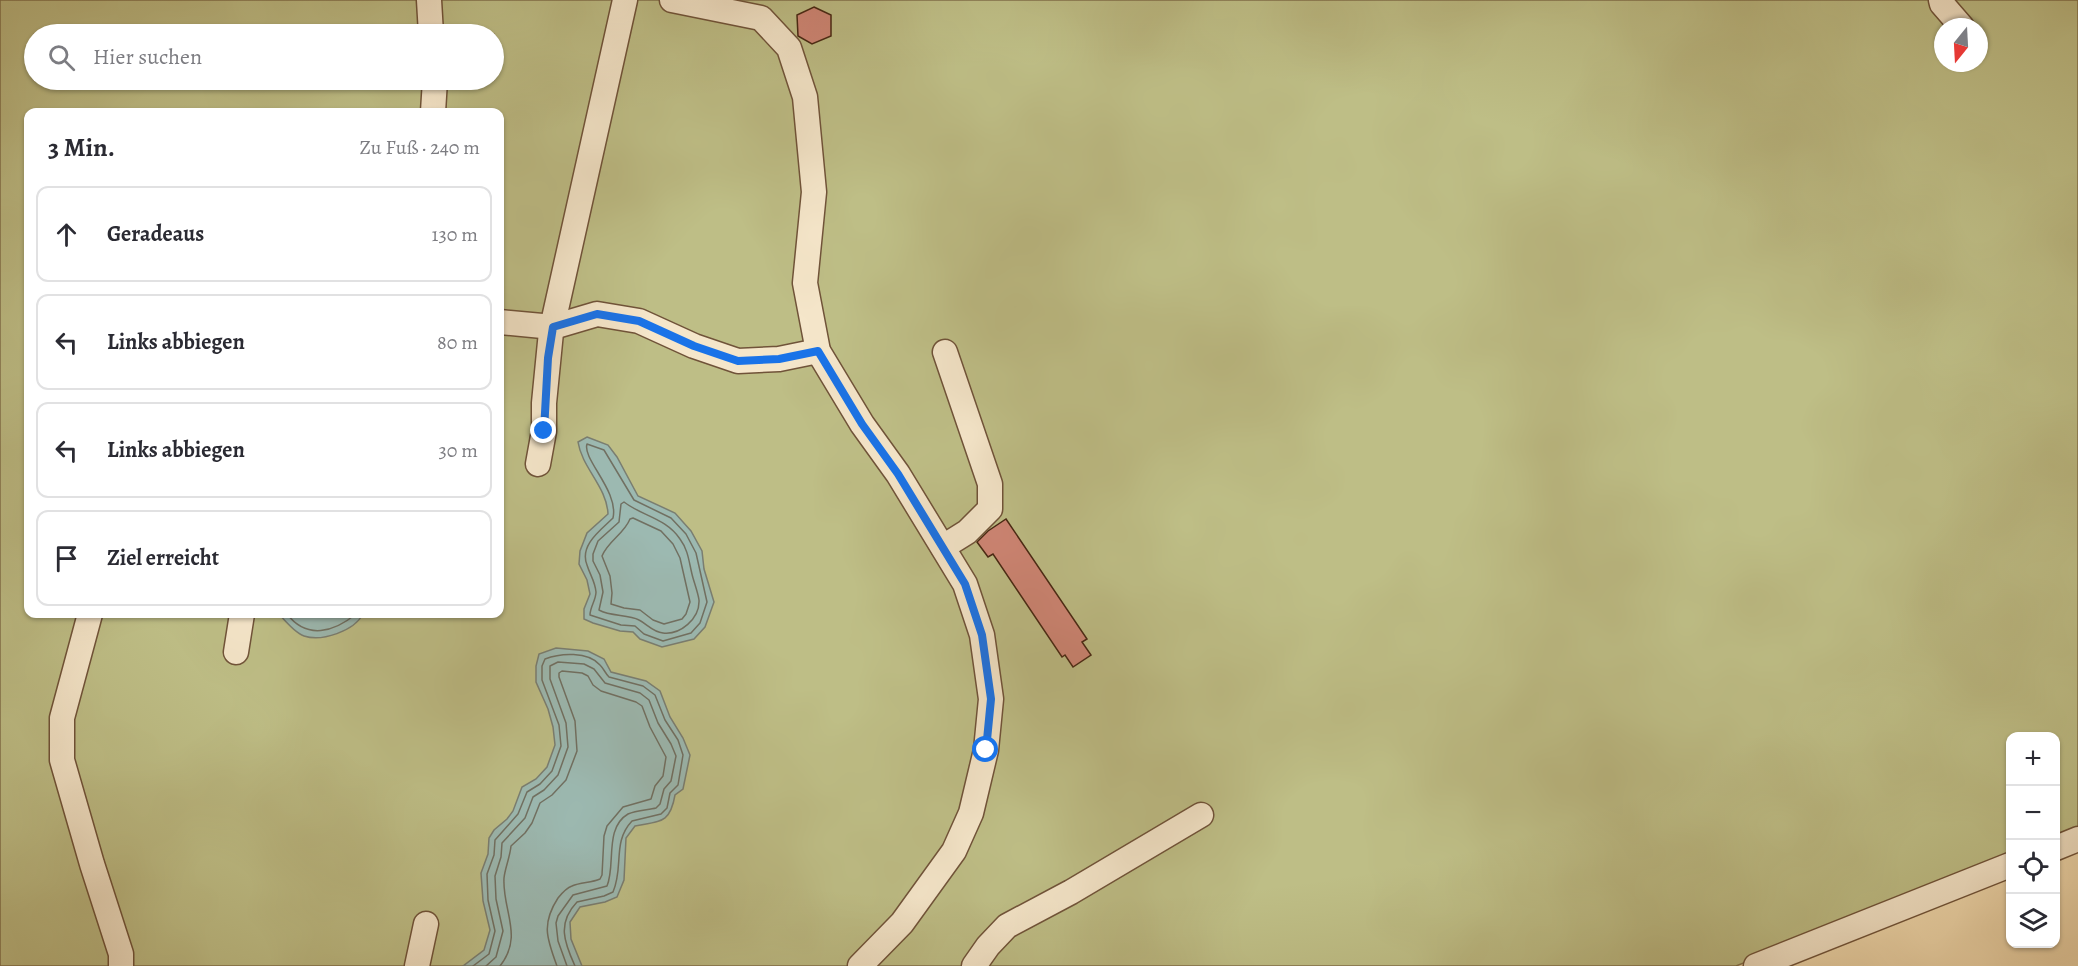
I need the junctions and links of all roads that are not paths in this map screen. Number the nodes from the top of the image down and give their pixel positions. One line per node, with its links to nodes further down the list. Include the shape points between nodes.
1 (429, 0): 7 (lane)
2 (625, 0): 11 (lane)
3 (672, 0): 5 (lane)
4 (1941, 0): 6 (lane)
5 (730, 6): 12 (lane, via 761,18 789,48 805,97 814,192 805,283)
6 (1954, 18)
7 (430, 24)
8 (434, 90): 9 (lane)
9 (433, 108)
10 (504, 322): 11 (lane)
11 (553, 327): 12 (lane, via 597,314 639,321 738,361 779,359); 14 (lane)
12 (818, 351): 15 (lane)
13 (945, 352): 15 (lane, via 990,484 990,509 968,532)
14 (538, 464)
15 (943, 547): 26 (lane, via 965,584 982,635 991,699 986,750 971,813 954,851 902,923)
16 (89, 618): 24 (lane, via 62,718 62,760 122,954)
17 (241, 618): 18 (lane)
18 (236, 652)
19 (1201, 815): 27 (lane, via 1006,926)
20 (2078, 839): 21 (lane)
21 (2060, 846)
22 (2006, 867): 28 (lane)
23 (426, 924): 25 (lane)
24 (121, 966)
25 (417, 966)
26 (860, 966)
27 (974, 966)
28 (1756, 966)

